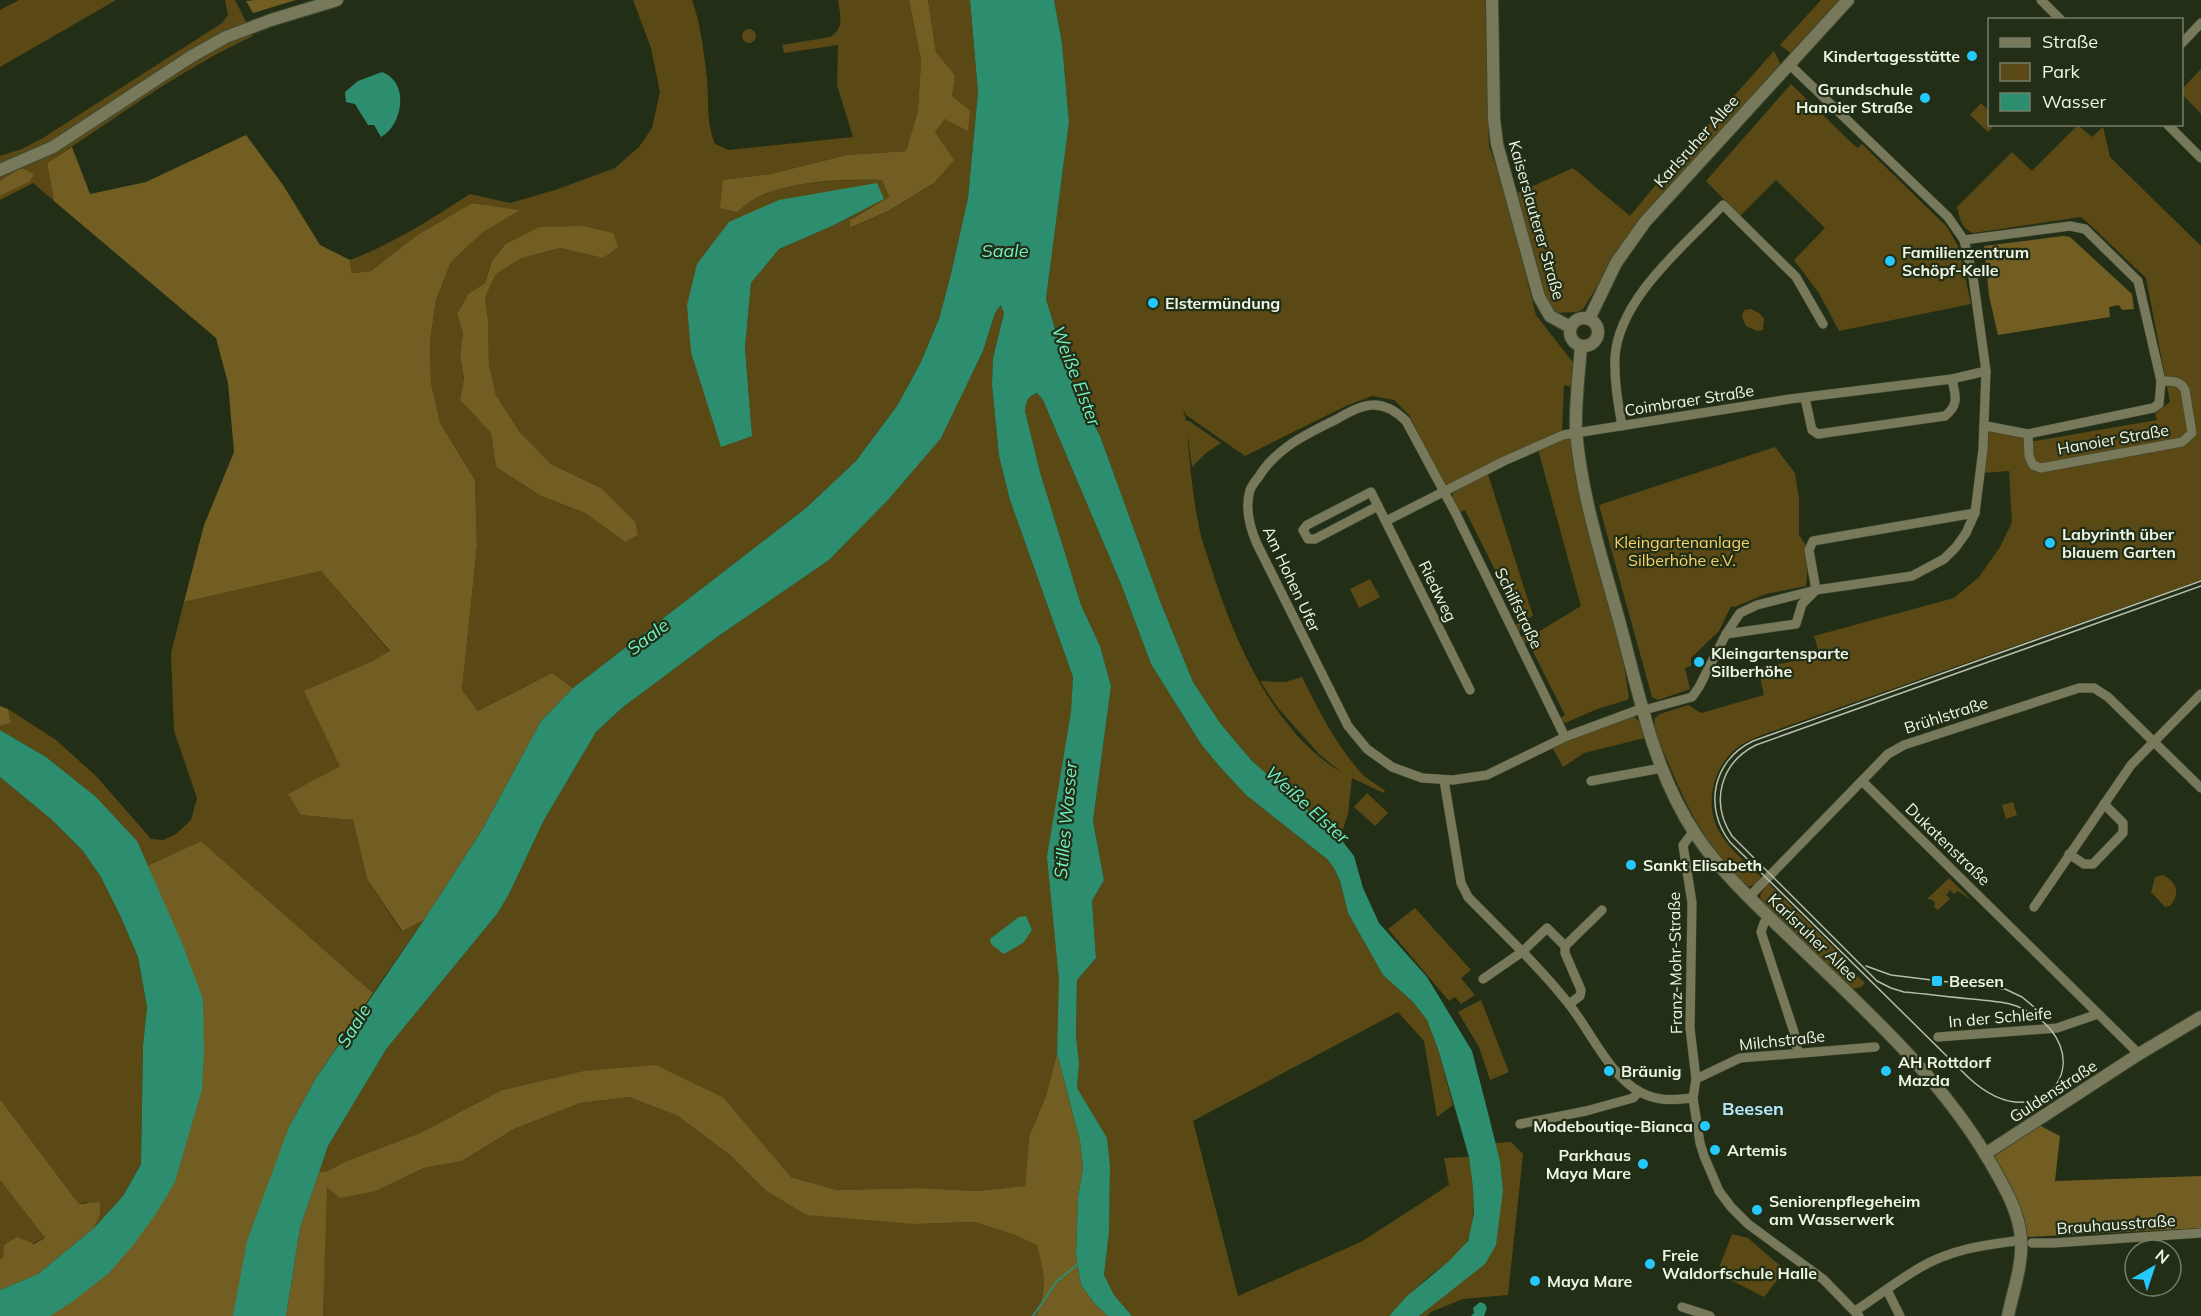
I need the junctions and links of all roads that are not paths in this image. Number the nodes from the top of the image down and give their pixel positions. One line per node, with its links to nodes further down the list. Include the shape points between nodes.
1 (338, 0): 11 (street, via 271,20 217,42 63,141)
2 (1492, 0): 15 (street, Kaiserslauterer Straße, via 1497,144 1539,297 1550,316)
3 (1848, 0): 8 (street, Karlsruher Allee)
4 (2041, 0): 5 (street)
5 (2059, 18)
6 (2201, 23): 7 (street)
7 (2183, 41)
8 (1789, 64): 12 (street, via 1948,217); 13 (street, Karlsruher Allee, via 1628,243)
9 (2169, 126): 10 (street)
10 (2201, 158)
11 (0, 170)
12 (1965, 240): 17 (street); 19 (street, Hanoier Straße, via 2070,226 2085,229 2138,281)
13 (1589, 319): 15 (street, via 1580,318); 16 (street, via 1596,325 1597,338 1590,345)
14 (1823, 324): 21 (street, via 1796,277 1724,205 1648,283 1623,322 1615,356)
15 (1570, 327): 16 (street, via 1573,341)
16 (1581, 346): 23 (street, Karlsruher Allee)
17 (1986, 371): 18 (street, Coimbraer Straße); 22 (street)
18 (1952, 379): 20 (street, Coimbraer Straße); 20 (street, via 1956,400 1953,410 1945,416 1818,434 1812,430)
19 (2161, 381): 24 (street, Hanoier Straße, via 2159,404 2153,408); 24 (street, Hanoier Straße, via 2178,382 2185,390 2192,433 2182,442 2041,468 2033,465 2029,456)
20 (1805, 398): 21 (street, Coimbraer Straße)
21 (1622, 426): 23 (street, Coimbraer Straße)
22 (1986, 426): 24 (street, Hanoier Straße); 27 (street)
23 (1576, 432): 25 (street, via 1504,461); 33 (street, Karlsruher Allee, via 1596,539)
24 (2028, 434)
25 (1443, 493): 28 (street); 34 (street, Schilfstraße); 37 (street, Am Hohen Ufer, via 1406,421 1391,409 1365,406 1302,437 1274,456 1250,489 1248,509 1251,531 1348,726 1367,749 1392,767 1422,778)
26 (1378, 506): 26 (street, via 1371,492 1304,530 1308,539 1315,539); 28 (street, Riedweg)
27 (1975, 513): 29 (street, via 1956,547 1932,567 1912,576); 29 (street, via 1813,541 1809,550)
28 (1386, 521): 31 (street, Riedweg)
29 (1816, 590): 30 (street, via 1740,613); 30 (street, via 1802,604 1796,624)
30 (1726, 634): 33 (street, via 1692,697)
31 (1470, 690)
32 (2201, 694): 35 (street)
33 (1643, 709): 34 (street, Am Hohen Ufer); 36 (street, Karlsruher Allee)
34 (1565, 737): 37 (street, Am Hohen Ufer, via 1488,775)
35 (2154, 742): 39 (street, Brühlstraße, via 2108,697 2094,688 2079,688 1904,745 1888,754); 40 (street, Brühlstraße); 41 (street, via 2131,765)
36 (1662, 768): 38 (street); 42 (street, Karlsruher Allee)
37 (1444, 780): 49 (street, via 1461,882 1468,897)
38 (1591, 781)
39 (1862, 781): 44 (street, Brühlstraße); 52 (street, Dukatenstraße)
40 (2201, 788)
41 (2104, 804): 43 (street); 43 (street, via 2123,823 2123,833 2093,864 2084,864)
42 (1694, 831): 44 (street, Karlsruher Allee); 58 (street, Franz-Mohr-Straße, via 1683,845 1692,903 1690,1028)
43 (2069, 854): 45 (street)
44 (1749, 897): 47 (street, Karlsruher Allee)
45 (2034, 907)
46 (1602, 910): 48 (street)
47 (1769, 917): 56 (street, via 1761,932); 62 (street, Karlsruher Allee, via 1909,1054 1946,1097)
48 (1564, 946): 49 (street, via 1547,928); 51 (street, via 1581,990 1580,996)
49 (1522, 952): 50 (street); 51 (street)
50 (1483, 979)
51 (1569, 1004): 59 (street, via 1614,1068)
52 (2098, 1014): 54 (street, In der Schleife, via 2057,1028); 57 (street)
53 (2201, 1017): 57 (street, Guldenstraße)
54 (1938, 1037)
55 (1875, 1047): 56 (street, Milchstraße)
56 (1798, 1053): 58 (street, Milchstraße, via 1740,1058)
57 (2139, 1054): 62 (street, Guldenstraße)
58 (1696, 1079): 60 (street, Franz-Mohr-Straße)
59 (1639, 1092): 60 (street, via 1665,1101); 61 (street, via 1633,1098)
60 (1693, 1098): 68 (street, Franz-Mohr-Straße, via 1704,1156 1719,1191 1731,1207 1823,1279)
61 (1520, 1124)
62 (1985, 1154): 71 (street, Karlsruher Allee, via 2007,1194 2022,1242)
63 (2201, 1233): 65 (street, Brauhausstraße)
64 (2015, 1241): 66 (street, via 1978,1246 1938,1259)
65 (2032, 1243)
66 (1887, 1290): 68 (street); 70 (street)
67 (1682, 1307): 69 (street)
68 (1857, 1314)
69 (1710, 1316)
70 (1900, 1316)
71 (2008, 1316)

